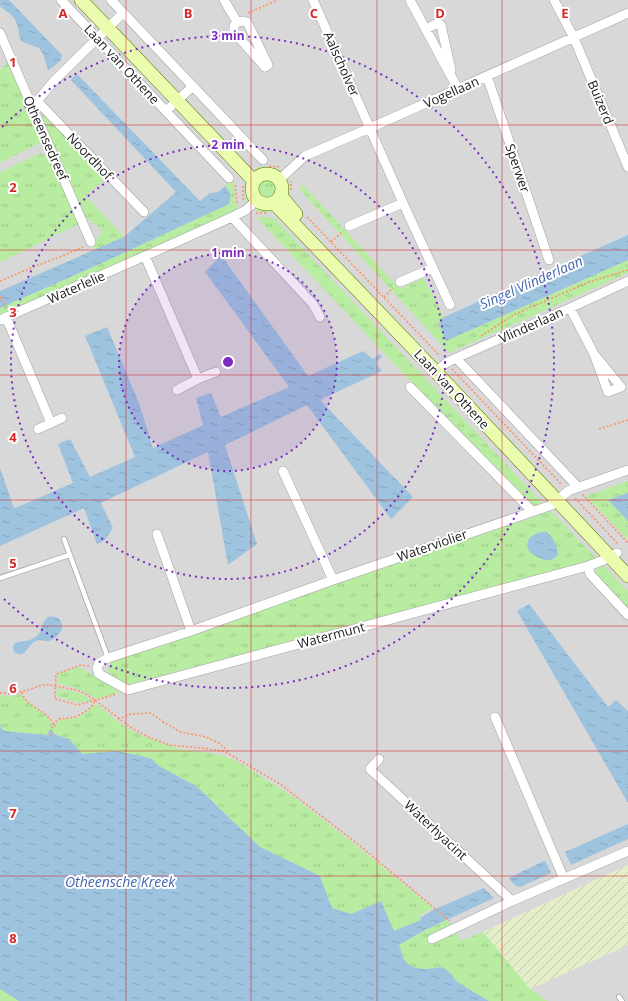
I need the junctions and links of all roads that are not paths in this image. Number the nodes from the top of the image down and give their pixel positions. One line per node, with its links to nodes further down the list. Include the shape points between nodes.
1 (61, 0): 15 (street, Laan van Othene)
2 (81, 0): 12 (street, Laan van Othene)
3 (92, 0): 12 (street, Laan van Othene)
4 (111, 0): 9 (street)
5 (224, 0): 11 (street)
6 (313, 0): 25 (street, Aalscholver)
7 (410, 0): 13 (street)
8 (554, 0): 16 (street, Buizerd)
9 (123, 13): 12 (street); 21 (street)
10 (628, 13): 16 (street, Vogellaan)
11 (240, 21): 11 (street, via 234,26 234,32 265,67 268,65 247,22)
12 (110, 26): 15 (street); 22 (street, Laan van Othene)
13 (426, 29): 17 (street, via 438,23 441,25); 18 (street)
14 (0, 33): 23 (street, Otheensedreef)
15 (97, 38): 23 (street); 24 (street, Laan van Othene)
16 (574, 38): 19 (street, Vogellaan); 27 (street, Buizerd)
17 (444, 40): 18 (street); 20 (street)
18 (435, 45): 20 (street)
19 (487, 76): 20 (street, Vogellaan); 39 (street, Sperwer)
20 (456, 85): 25 (street, Vogellaan)
21 (193, 86): 22 (street, Laan van Othene); 26 (street)
22 (180, 98): 24 (street, Laan van Othene); 28 (street, Laan van Othene)
23 (34, 102): 34 (street, Noordhof); 37 (street, Otheensedreef)
24 (166, 111): 30 (street, Laan van Othene)
25 (370, 128): 29 (street, Vogellaan, via 305,156); 33 (street, Aalscholver)
26 (263, 160)
27 (628, 167)
28 (257, 178): 29 (street, via 268,174); 31 (street, via 252,186)
29 (280, 179): 32 (street, via 283,188)
30 (232, 180)
31 (257, 200): 32 (street, via 265,204); 35 (street, Waterlelie, via 246,210)
32 (277, 200): 49 (street, Laan van Othene)
33 (403, 203): 36 (street); 40 (street, Aalscholver)
34 (144, 212)
35 (232, 217): 38 (street, Waterlelie); 46 (street, via 313,304)
36 (349, 226)
37 (91, 242)
38 (145, 256): 45 (street, Waterlelie); 51 (street)
39 (549, 260)
40 (433, 268): 42 (street); 43 (street, Aalscholver)
41 (628, 281): 44 (street, Vlinderlaan)
42 (400, 282)
43 (450, 305)
44 (570, 308): 47 (street); 48 (street, Vlinderlaan)
45 (5, 317): 55 (street)
46 (320, 317)
47 (594, 354)
48 (456, 358): 49 (street, Vlinderlaan); 59 (street, Laan van Othene)
49 (441, 367): 60 (street, Laan van Othene)
50 (216, 372): 51 (street)
51 (198, 379): 53 (street)
52 (410, 387): 61 (street)
53 (177, 390)
54 (62, 418): 55 (street)
55 (51, 423): 56 (street)
56 (38, 429)
57 (628, 470): 59 (street, Waterviolier)
58 (283, 471): 69 (street)
59 (578, 487): 60 (street, Waterviolier)
60 (562, 496): 61 (street, Waterviolier, via 552,505); 64 (street, Laan van Othene)
61 (532, 511): 69 (street, Waterviolier)
62 (156, 534): 71 (street)
63 (64, 539): 65 (lane)
64 (616, 552): 66 (street, Watermunt); 67 (street, Laan van Othene)
65 (70, 555): 68 (lane); 72 (lane)
66 (588, 566): 70 (street, via 590,574); 72 (street, Watermunt, via 128,690 99,674 99,663)
67 (628, 572)
68 (0, 578)
69 (333, 580): 71 (street, Waterviolier)
70 (628, 615)
71 (191, 631): 72 (street, Waterviolier)
72 (108, 658)
73 (495, 717): 76 (street)
74 (379, 759): 77 (street, Waterhyacint, via 370,769)
75 (628, 851): 76 (street)
76 (564, 879): 77 (street)
77 (512, 901): 78 (street)
78 (432, 939)

